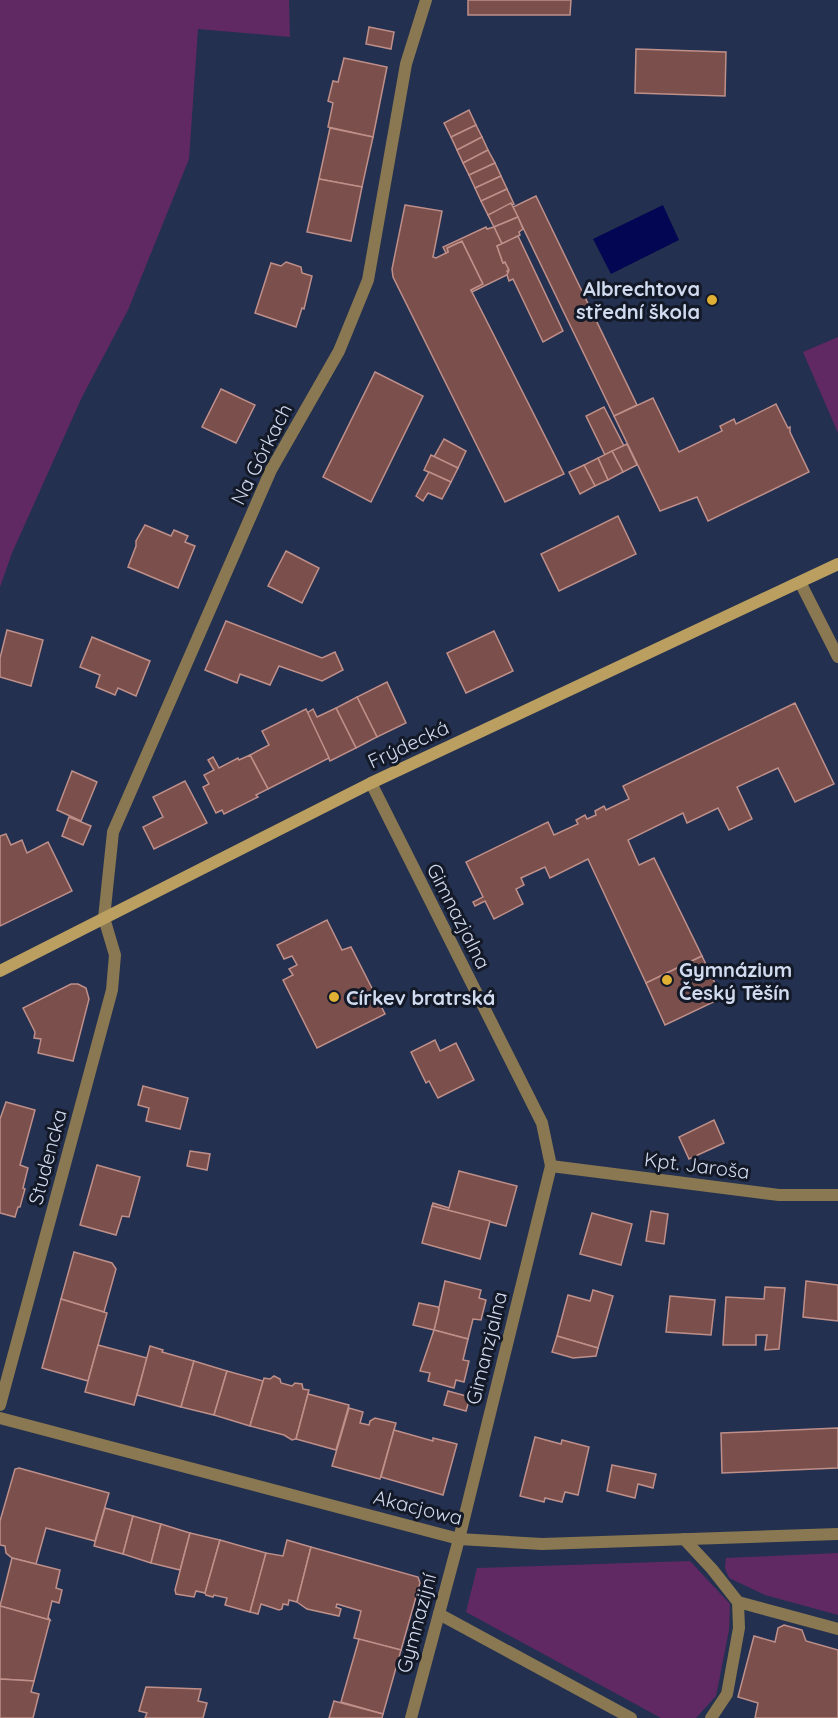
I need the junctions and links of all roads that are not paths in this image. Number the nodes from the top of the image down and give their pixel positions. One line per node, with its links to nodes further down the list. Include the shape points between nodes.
1 (426, 0): 6 (street, Na Górkach, via 406,64 368,280 339,351 271,470 113,832)
2 (838, 564): 3 (main road, Frýdecká)
3 (800, 582): 4 (street); 5 (main road, Frýdecká)
4 (838, 657)
5 (371, 783): 6 (main road, Frýdecká); 8 (street, Gimnazjalna, via 542,1123)
6 (104, 918): 7 (main road, Frýdecká); 10 (street, Studencka, via 115,955 112,990)
7 (0, 971)
8 (551, 1166): 9 (street, Kpt. Jaroša, via 779,1195); 13 (street, Gimanzjalna)
9 (838, 1195)
10 (0, 1405)
11 (0, 1418): 13 (street, Akacjowa)
12 (838, 1534): 14 (street, Akacjowa)
13 (459, 1539): 14 (street, Akacjowa, via 542,1544); 16 (street, Gymnazijní)
14 (684, 1539): 15 (street)
15 (738, 1602): 17 (street); 20 (street, via 739,1628 727,1694)
16 (439, 1614): 18 (street, Gymnazijní); 19 (street)
17 (838, 1629)
18 (411, 1718)
19 (631, 1718)
20 (711, 1718)

